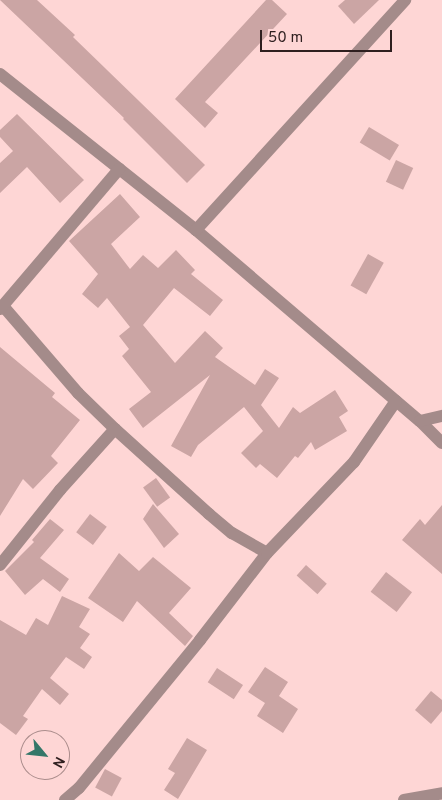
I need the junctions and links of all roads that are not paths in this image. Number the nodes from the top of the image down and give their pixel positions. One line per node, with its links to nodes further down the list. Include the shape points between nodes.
1 (405, 0): 4 (street)
2 (0, 74): 3 (street)
3 (118, 169): 4 (street); 5 (street)
4 (196, 230): 6 (street)
5 (1, 307): 9 (street)
6 (396, 400): 8 (street); 11 (street, via 354,462)
7 (442, 416): 8 (street)
8 (420, 421): 10 (street)
9 (115, 429): 11 (street, via 232,533); 12 (street, via 60,490)
10 (442, 443)
11 (267, 553): 14 (street, via 80,788)
12 (0, 566)
13 (442, 793): 15 (street)
14 (65, 800)
15 (404, 800)

